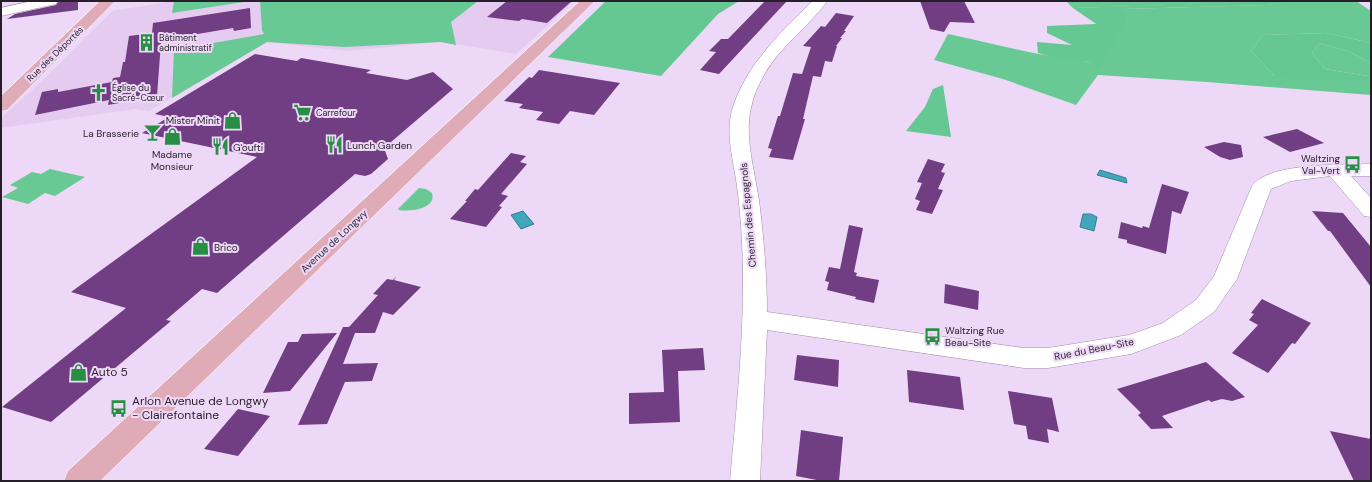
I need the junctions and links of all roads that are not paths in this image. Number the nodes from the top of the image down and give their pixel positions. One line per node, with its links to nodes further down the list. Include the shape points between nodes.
1 (51, 1): 5 (street)
2 (108, 1): 6 (main road, Rue des Déportés)
3 (588, 1): 11 (main road, Avenue de Longwy)
4 (820, 1): 10 (street, Chemin des Espagnols, via 770,52 749,90 741,112 741,146 753,243)
5 (1, 12)
6 (1, 106)
7 (1371, 170): 8 (street, Rue du Beau-Site)
8 (1336, 171): 9 (street); 10 (street, Rue du Beau-Site, via 1291,174 1273,179 1262,186 1225,279 1205,306 1172,329 1131,344 1048,358 1024,358)
9 (1371, 211)
10 (754, 319): 12 (street, Chemin des Espagnols)
11 (80, 481)
12 (745, 481)

